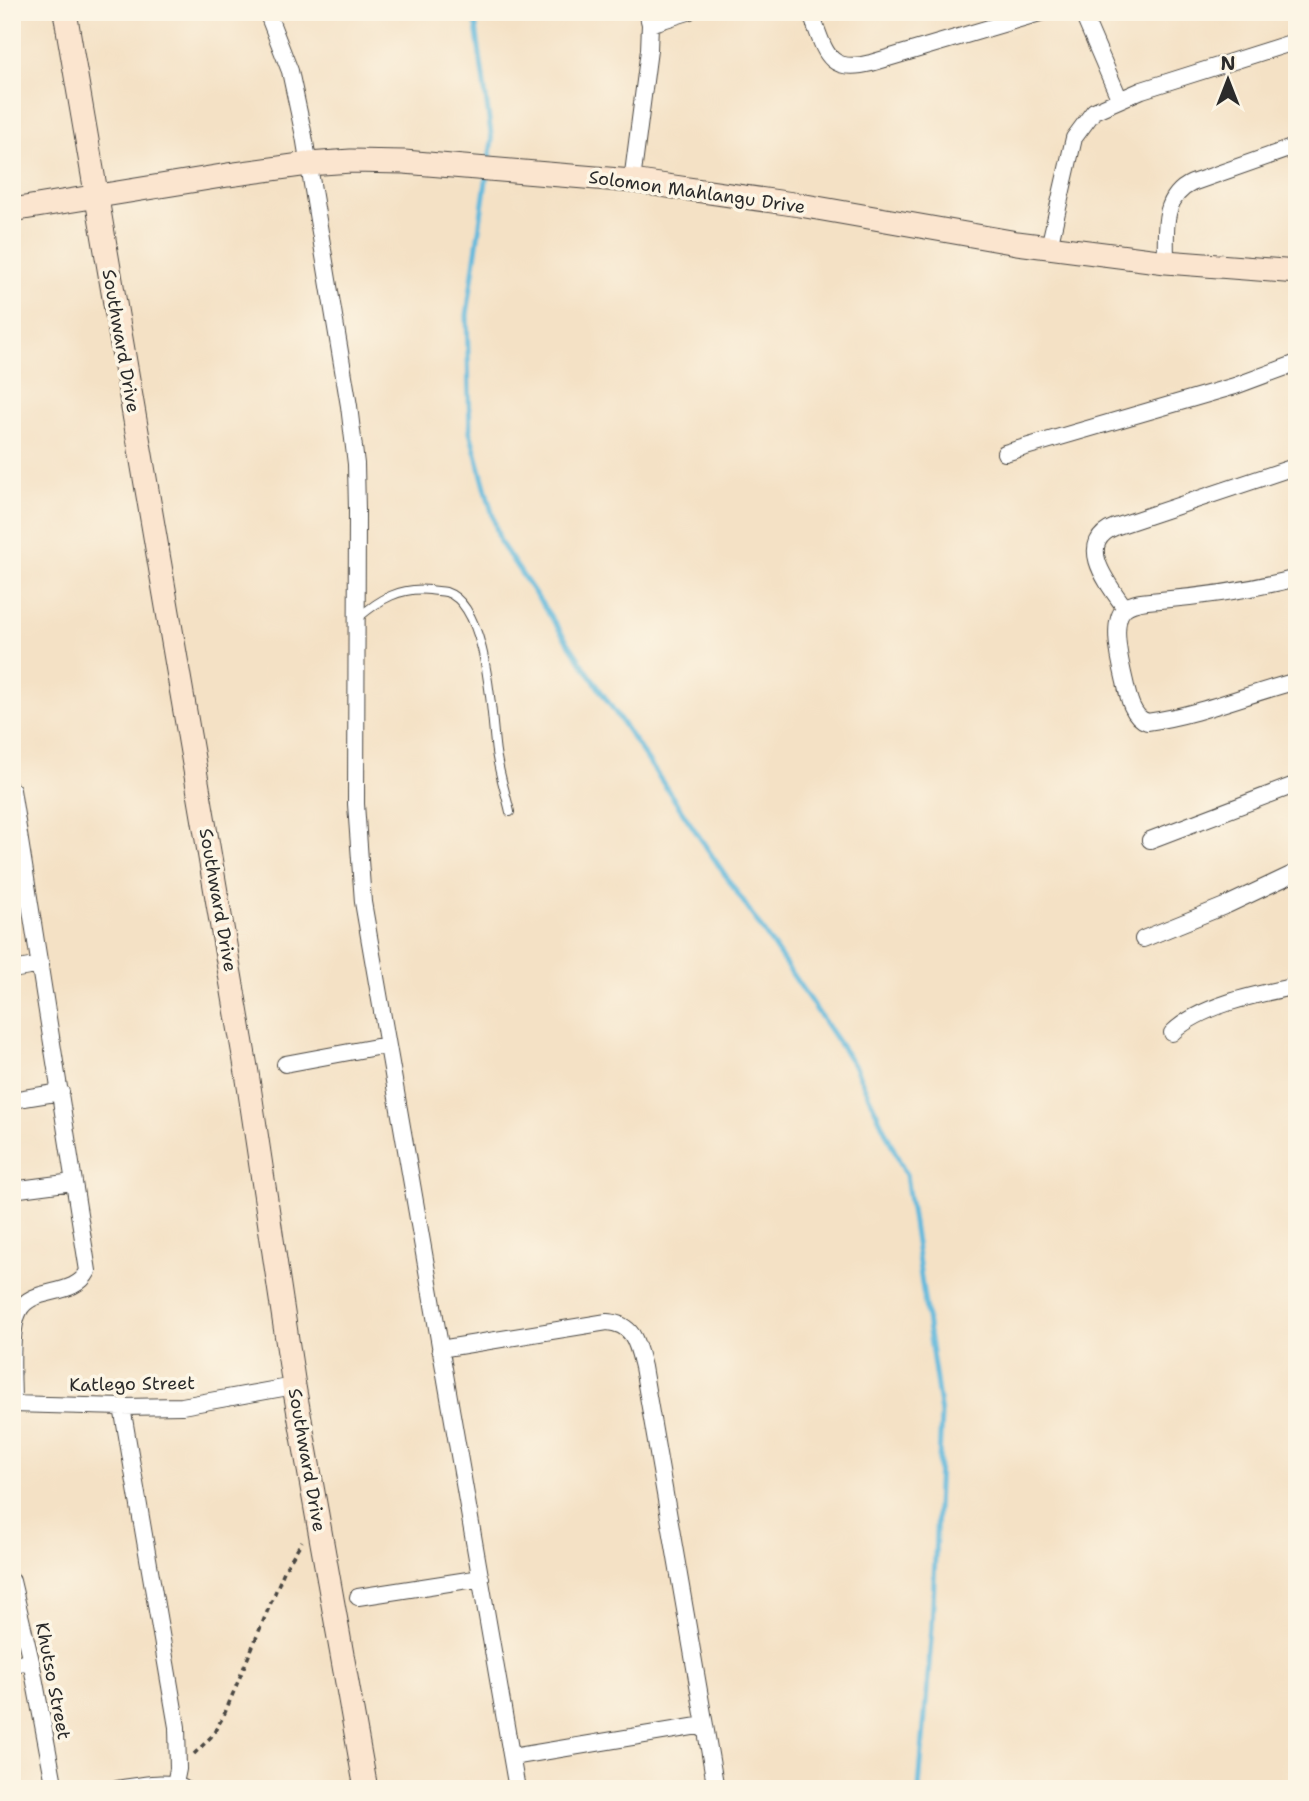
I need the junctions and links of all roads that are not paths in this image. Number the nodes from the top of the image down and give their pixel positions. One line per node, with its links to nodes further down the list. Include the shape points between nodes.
1 (65, 12): 13 (main road, Southward Drive)
2 (267, 12): 11 (street, via 290,71)
3 (688, 12): 7 (street)
4 (810, 12): 5 (street, via 829,57 848,67)
5 (1043, 12)
6 (1082, 12): 9 (street)
7 (648, 18): 12 (street, via 649,50)
8 (1297, 41): 9 (street)
9 (1119, 98): 15 (street, via 1094,111 1074,138)
10 (1297, 146): 16 (street, via 1177,191 1168,216)
11 (308, 164): 12 (main road, Solomon Mahlangu Drive, via 375,161); 13 (main road, Solomon Mahlangu Drive); 23 (street, via 356,464)
12 (632, 181): 15 (main road, Solomon Mahlangu Drive)
13 (96, 197): 14 (main road, Solomon Mahlangu Drive); 43 (main road, Southward Drive, via 247,1073)
14 (12, 210)
15 (1049, 247): 16 (main road, Solomon Mahlangu Drive)
16 (1166, 262): 17 (main road, Solomon Mahlangu Drive)
17 (1297, 272)
18 (1297, 363): 19 (street, via 1235,386)
19 (1005, 453)
20 (1297, 466): 22 (street, via 1115,527 1098,537 1099,564)
21 (1297, 578): 22 (street, via 1241,592 1141,602)
22 (1125, 608): 24 (street, via 1117,631 1122,668 1136,715 1142,720 1163,720)
23 (356, 620): 27 (lane, via 377,601 412,588 448,593 468,612 491,693 495,747); 36 (street, via 356,804 363,902)
24 (1297, 681)
25 (1297, 784): 28 (street)
26 (12, 790): 29 (street)
27 (510, 812)
28 (1150, 840)
29 (17, 841): 32 (street)
30 (1297, 872): 31 (street)
31 (1143, 939)
32 (41, 965): 33 (street); 38 (street)
33 (12, 970)
34 (1297, 986): 35 (street, via 1195,1016)
35 (1172, 1033)
36 (387, 1045): 37 (street); 42 (street)
37 (285, 1063)
38 (61, 1092): 39 (street); 40 (street)
39 (12, 1100)
40 (73, 1182): 41 (street); 44 (street, via 88,1271 76,1285 20,1307 14,1329)
41 (12, 1190)
42 (440, 1349): 46 (street); 51 (street, via 607,1322 628,1329 643,1367)
43 (294, 1386): 45 (street, Katlego Street, via 182,1406); 56 (main road, Southward Drive)
44 (13, 1404): 45 (street, Katlego Street)
45 (122, 1407): 53 (street, via 177,1727)
46 (481, 1578): 48 (street); 52 (street)
47 (12, 1581): 49 (street, Khutso Street)
48 (358, 1597)
49 (31, 1661): 50 (street); 54 (street, Khutso Street)
50 (12, 1664)
51 (704, 1725): 52 (street); 58 (street)
52 (512, 1757): 57 (street)
53 (180, 1786): 55 (street)
54 (55, 1789)
55 (117, 1789)
56 (366, 1789)
57 (517, 1789)
58 (716, 1789)

